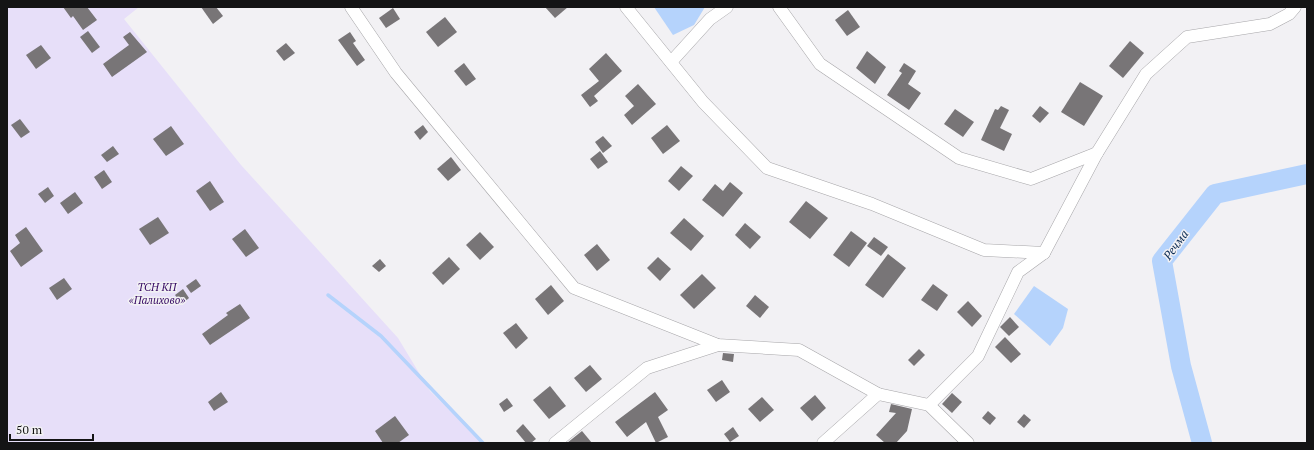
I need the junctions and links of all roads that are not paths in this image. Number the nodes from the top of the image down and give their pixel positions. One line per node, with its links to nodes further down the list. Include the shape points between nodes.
1 (351, 7): 9 (street, via 396,73 574,288)
2 (626, 7): 6 (street)
3 (727, 7): 6 (street, via 710,19)
4 (779, 7): 7 (street, via 820,64 959,158 1031,179)
5 (1295, 7): 7 (street, via 1289,14 1270,24 1187,37 1146,74)
6 (671, 62): 8 (street, via 703,102 767,168 872,204 984,250)
7 (1097, 153): 8 (street)
8 (1044, 253): 11 (street, via 1018,272 978,356)
9 (718, 345): 10 (street, via 799,350); 12 (street, via 647,368)
10 (878, 394): 11 (street); 13 (street)
11 (928, 405): 14 (street)
12 (555, 443)
13 (823, 443)
14 (968, 443)

